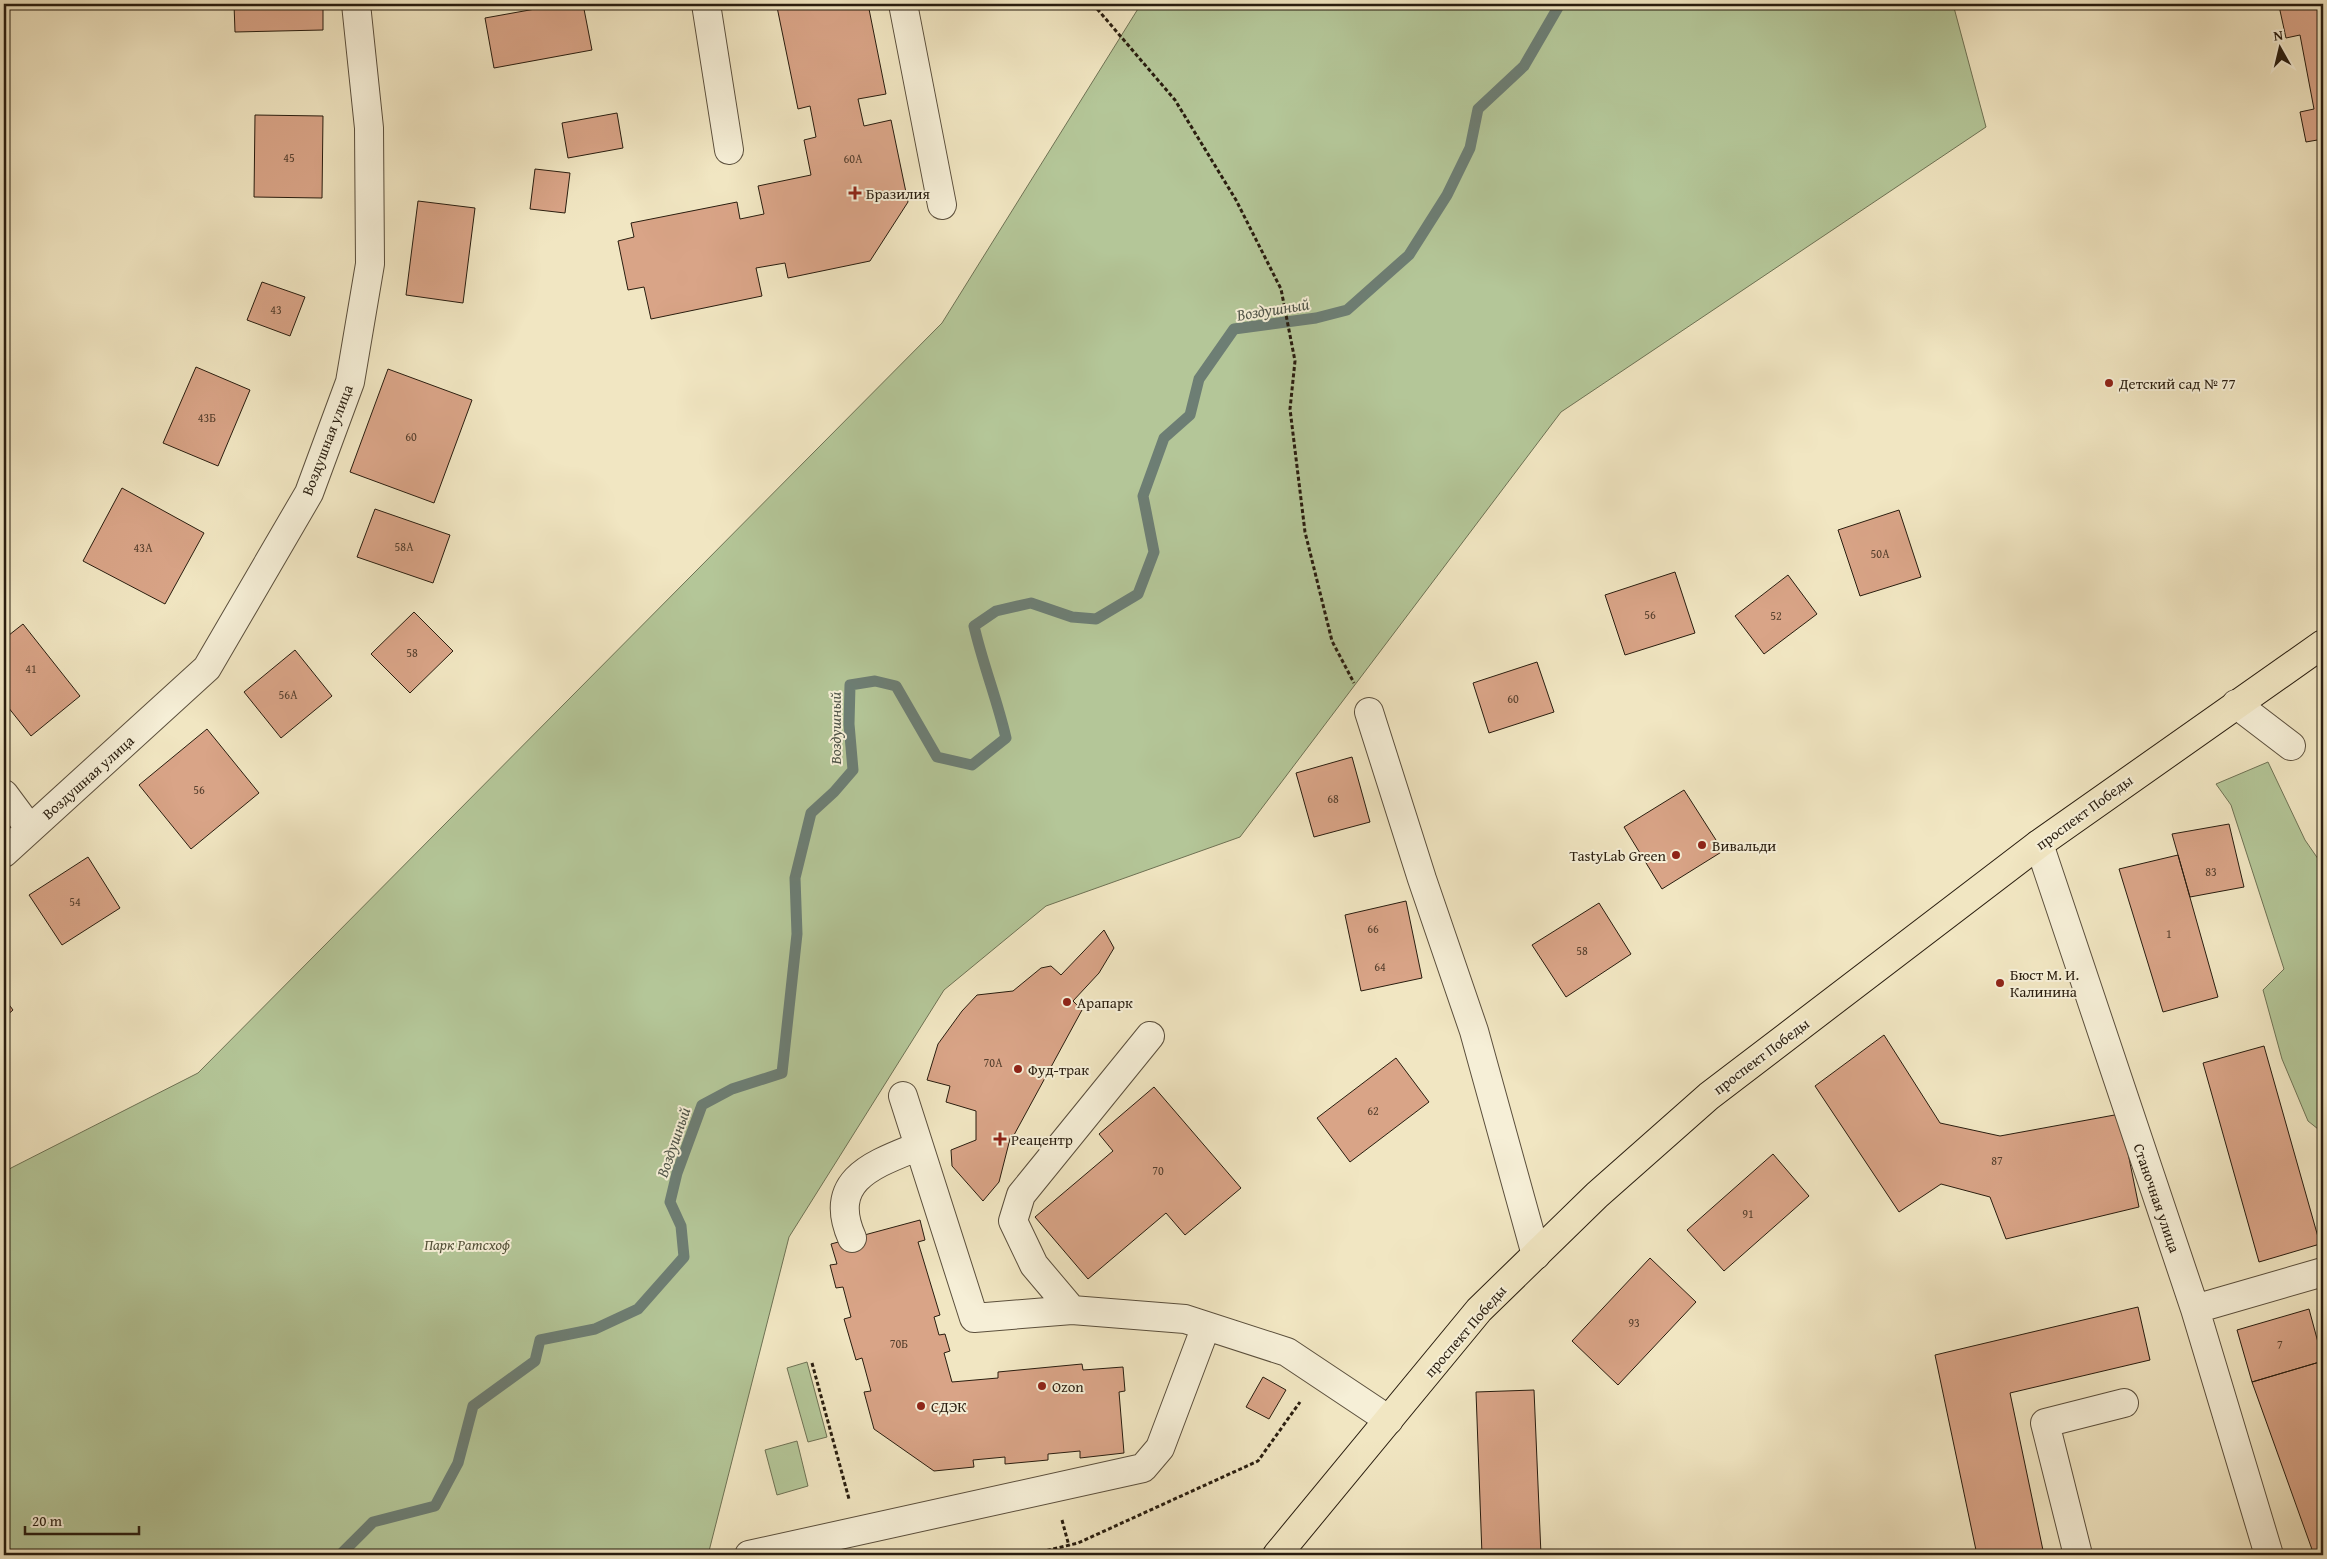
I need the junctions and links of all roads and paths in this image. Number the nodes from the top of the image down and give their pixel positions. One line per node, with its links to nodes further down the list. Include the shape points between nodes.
1 (356, 4): 14 (street, Воздушная улица, via 370,128 370,264 350,382 309,494 207,668)
2 (706, 4): 7 (street)
3 (903, 4): 8 (street)
4 (1019, 4): 5 (path, via 1025,7)
5 (1064, 4)
6 (1093, 4): 11 (path, via 1175,100 1236,200 1281,289 1295,361 1290,409 1305,532 1332,641)
7 (729, 150)
8 (942, 205)
9 (2323, 644): 10 (main road, проспект Победы)
10 (2236, 704): 12 (street); 15 (main road, проспект Победы)
11 (1369, 712): 21 (street, via 1474,1031)
12 (2291, 746)
13 (4, 794): 14 (street)
14 (30, 830): 16 (street, Воздушная улица)
15 (2038, 844): 21 (main road, проспект Победы, via 1709,1096); 23 (street, Станочная улица)
16 (4, 853)
17 (1150, 1036): 24 (street, via 1021,1195 1013,1221 1034,1265)
18 (903, 1096): 19 (street)
19 (919, 1146): 20 (street, via 872,1165 860,1174 846,1199 847,1226); 24 (street, via 974,1318)
20 (852, 1238)
21 (1536, 1255): 29 (main road, проспект Победы, via 1479,1310)
22 (2323, 1272): 23 (street)
23 (2195, 1309): 35 (street, Станочная улица)
24 (1072, 1310): 25 (street, via 1185,1319)
25 (1206, 1326): 27 (street, via 1287,1352); 30 (street, via 1160,1448 1143,1468)
26 (812, 1363): 30 (path)
27 (1321, 1374): 29 (street); 32 (path, via 1258,1461 1078,1543)
28 (2124, 1403): 34 (street, via 2045,1423)
29 (1389, 1420): 33 (main road, проспект Победы)
30 (857, 1531): 31 (street)
31 (749, 1555)
32 (1028, 1555)
33 (1277, 1555)
34 (2078, 1555)
35 (2269, 1555)

